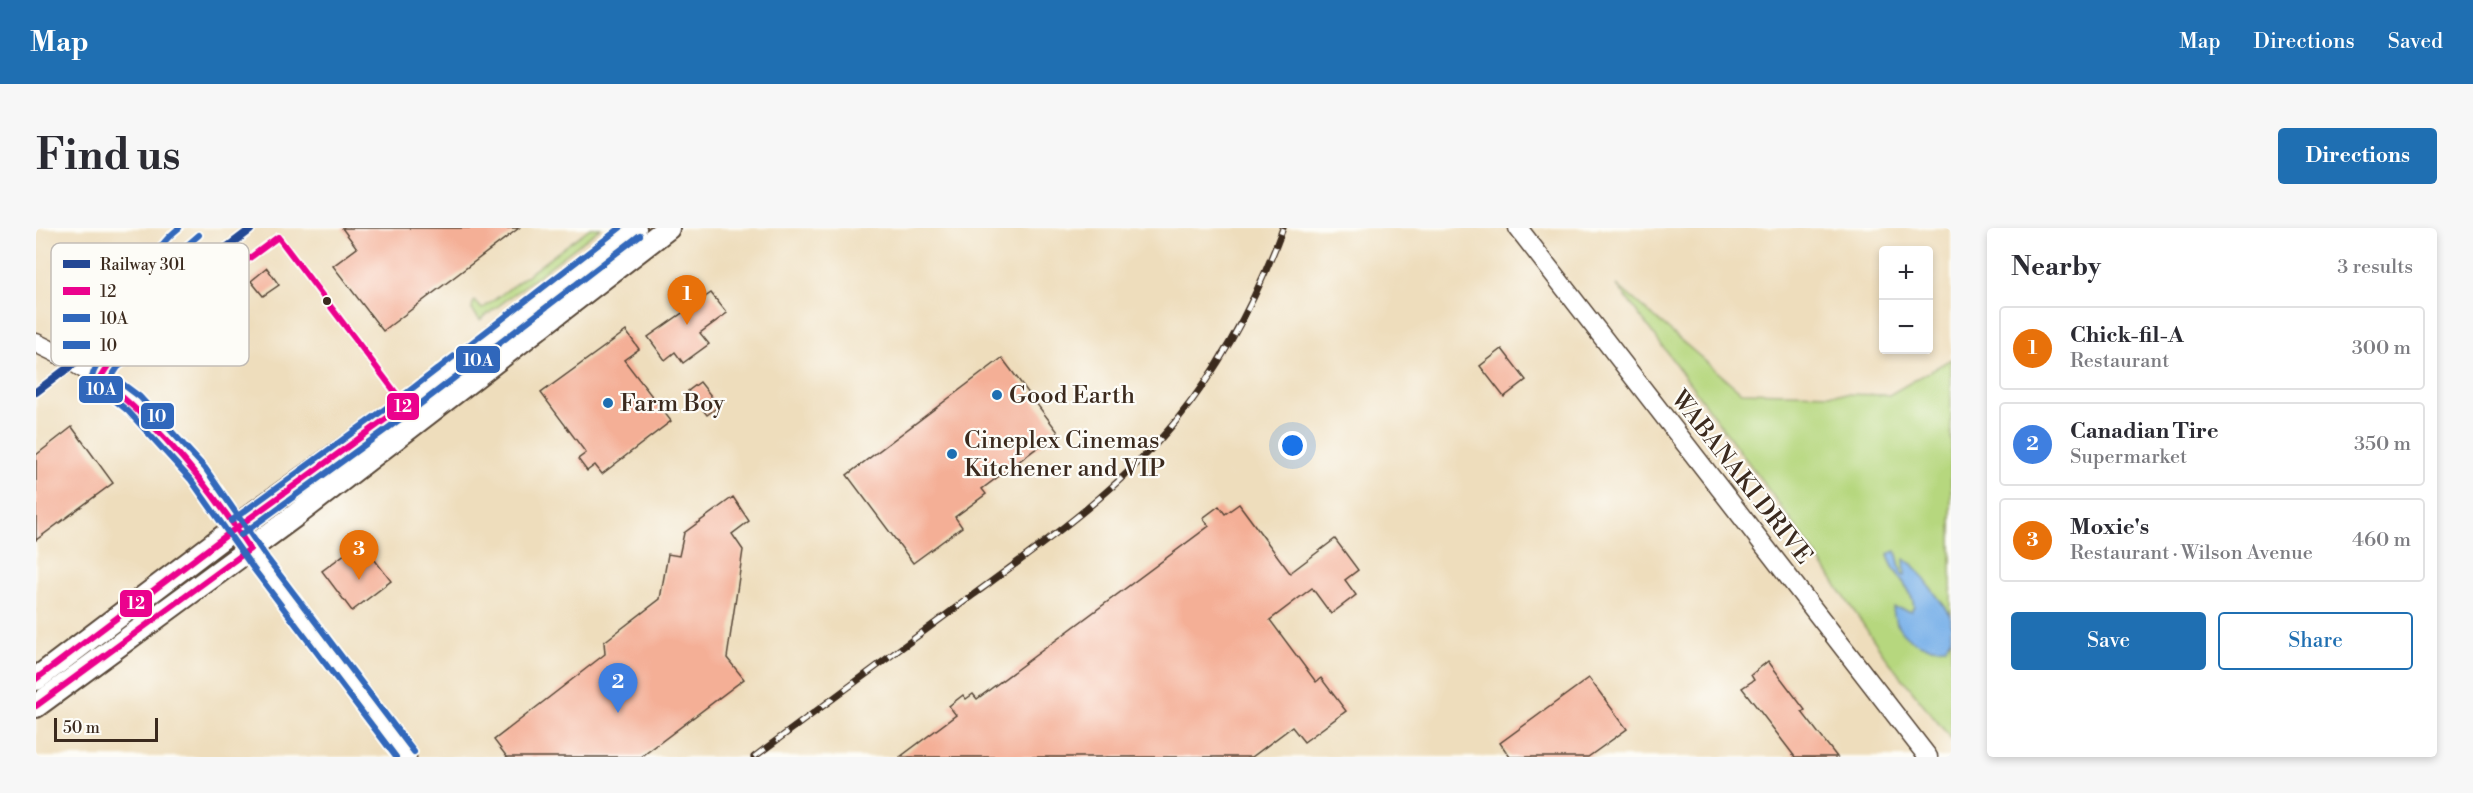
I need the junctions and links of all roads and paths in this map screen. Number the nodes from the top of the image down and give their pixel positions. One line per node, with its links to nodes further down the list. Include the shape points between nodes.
1 (635, 228): 7 (main road, via 405,405)
2 (668, 228): 8 (main road)
3 (1518, 228): 12 (street, WABANAKI DRIVE)
4 (36, 343): 5 (street)
5 (51, 350)
6 (81, 366): 7 (street, via 134,404 198,474)
7 (236, 528): 8 (street); 9 (main road)
8 (249, 549): 10 (main road); 11 (street)
9 (36, 679)
10 (36, 706)
11 (407, 757)
12 (1928, 757)

